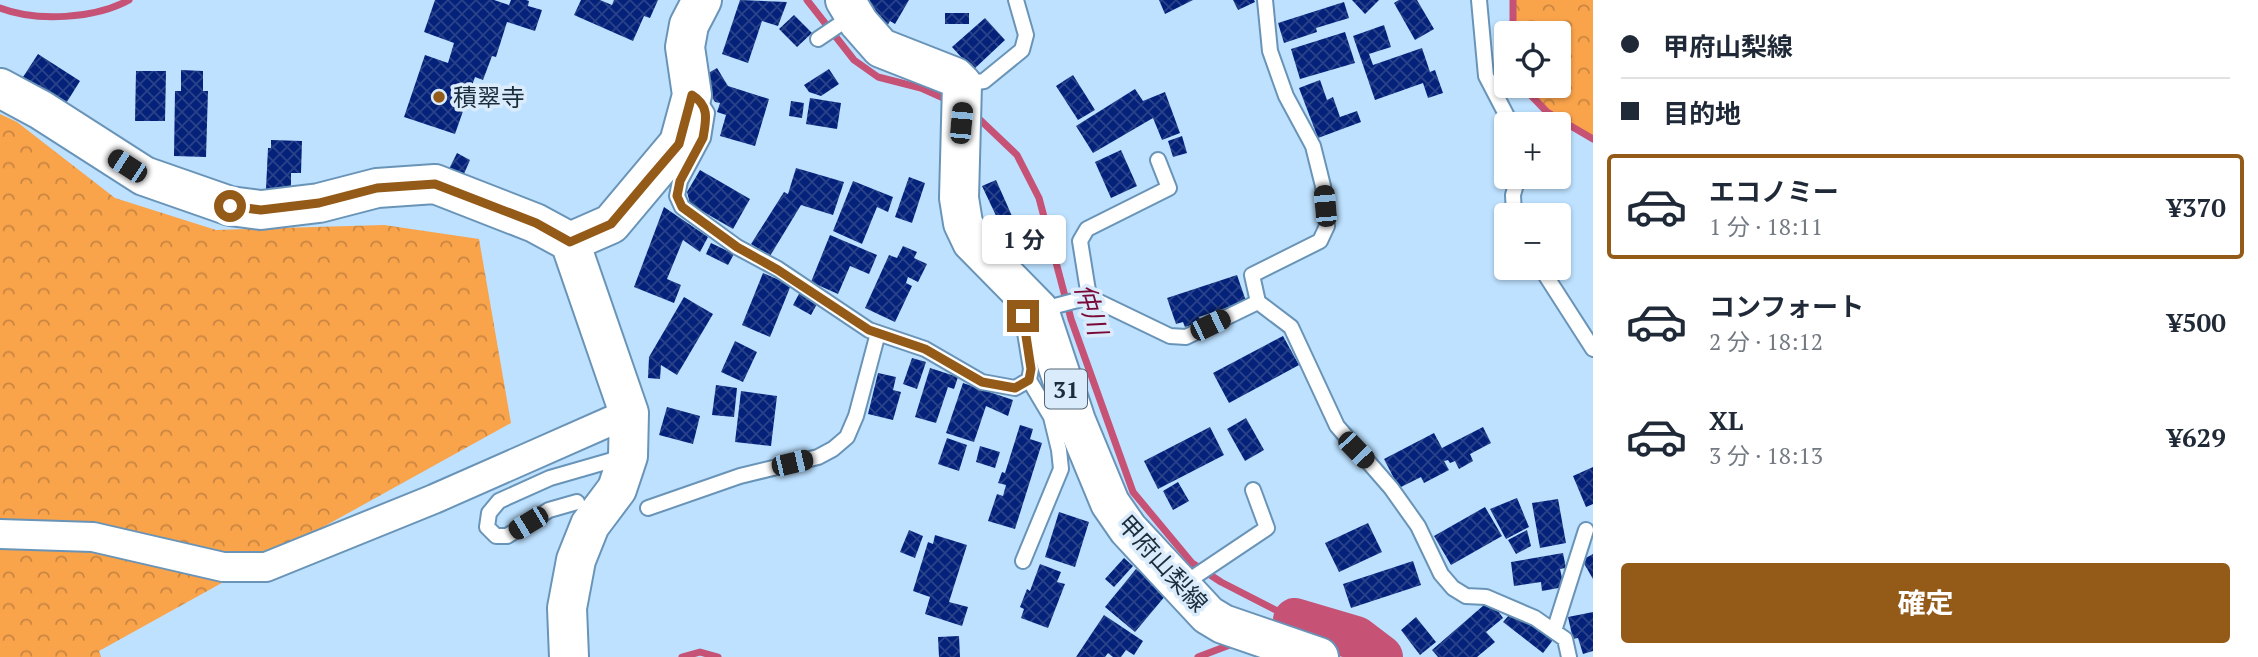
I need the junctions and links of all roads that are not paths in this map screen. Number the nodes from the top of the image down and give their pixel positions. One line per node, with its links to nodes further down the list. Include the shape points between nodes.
1 (702, 0): 8 (main road, via 689,25 685,47)
2 (1016, 0): 9 (lane, via 1026,35 1022,50)
3 (1479, 0): 10 (lane, via 1486,76)
4 (1269, 1): 15 (lane, via 1270,51 1286,96 1313,146 1327,226 1320,241 1251,275)
5 (848, 12): 6 (lane); 9 (main road, via 881,48 955,76)
6 (818, 39)
7 (0, 88): 12 (main road, via 144,176 230,206 261,210 319,203 377,188 435,184 536,223)
8 (692, 95): 12 (main road, via 679,144 611,224); 17 (lane, via 706,113 703,138 680,181 677,196 682,207 737,247)
9 (962, 100): 16 (main road, 甲府山梨線 / 31, via 962,223 971,242)
10 (1505, 112)
11 (1158, 160): 14 (lane, via 1169,188 1087,229 1080,241)
12 (570, 242): 20 (main road)
13 (1549, 280): 18 (lane)
14 (1084, 298): 15 (lane, via 1170,336 1186,337); 16 (lane)
15 (1258, 302): 29 (lane, via 1290,327 1337,426 1398,498 1453,588 1466,596 1486,597)
16 (1035, 303): 19 (lane); 28 (main road, 甲府山梨線 / 31, via 1110,503 1128,529)
17 (878, 333): 19 (lane, via 925,349 982,382 1015,388); 23 (lane, via 856,416 847,437 833,449)
18 (1593, 349)
19 (1029, 380): 27 (lane, via 1051,417 1060,469)
20 (629, 413): 21 (main road); 26 (street, via 267,567 223,567 93,537)
21 (628, 456): 24 (main road, via 617,489); 24 (lane, via 550,478 499,501 489,513 487,527 496,536 507,536 549,510)
22 (1253, 490): 28 (lane, via 1266,528)
23 (648, 508)
24 (583, 513): 30 (main road, via 567,608)
25 (1586, 530): 29 (lane)
26 (0, 534)
27 (1023, 561)
28 (1186, 582): 31 (main road, 甲府山梨線 / 31, via 1208,615)
29 (1554, 631): 32 (lane, via 1565,639)
30 (569, 657)
31 (1319, 657)
32 (1569, 657)

